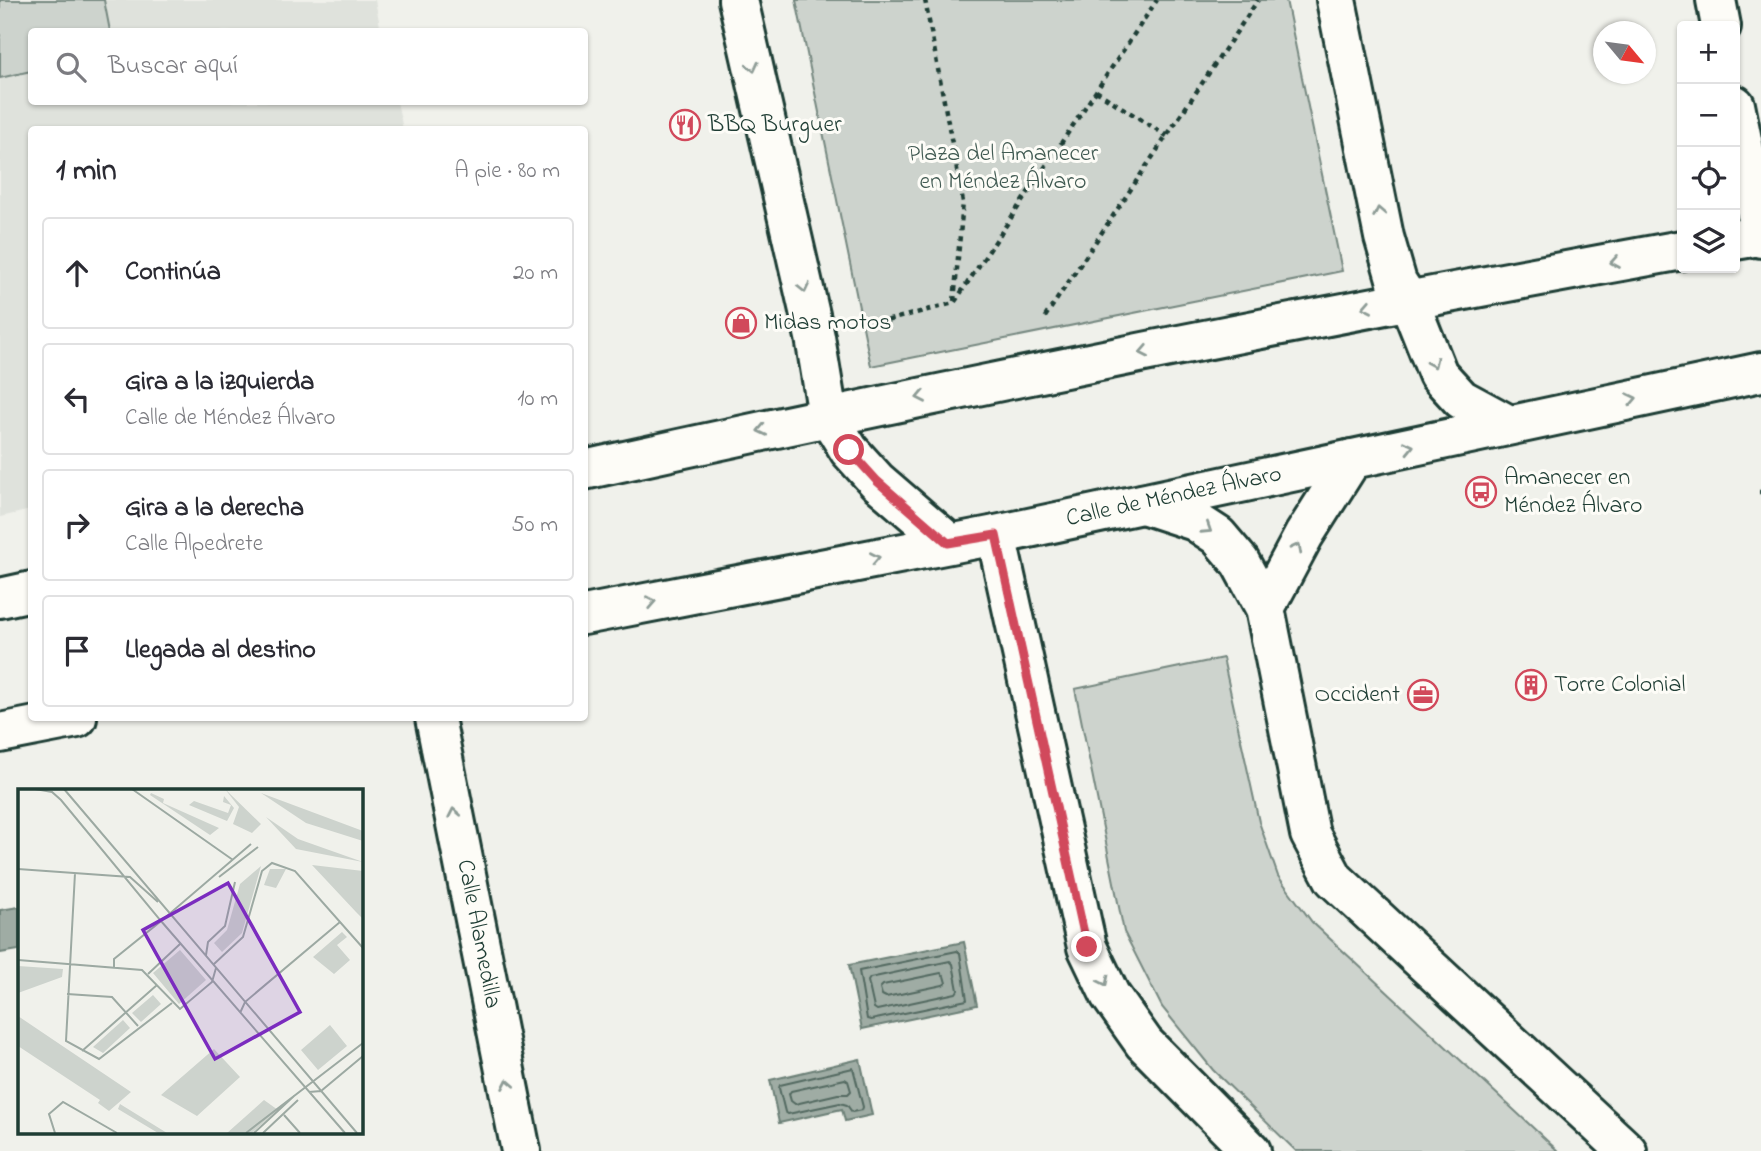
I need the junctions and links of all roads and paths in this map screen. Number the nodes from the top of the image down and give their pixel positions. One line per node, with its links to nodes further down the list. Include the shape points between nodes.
1 (738, 0): 18 (main road, one-way to 18, via 815,337)
2 (925, 0): 14 (path, via 963,202)
3 (1157, 0): 8 (path)
4 (1258, 0): 9 (path)
5 (1336, 0): 13 (main road, one-way to 5, via 1397,282 1384,237)
6 (1716, 0): 7 (main road)
7 (1719, 21)
8 (1096, 91): 9 (path); 14 (path)
9 (1167, 136): 15 (path)
10 (1740, 139): 11 (main road)
11 (1754, 237)
12 (1677, 251): 13 (main road, one-way to 13)
13 (1408, 299): 18 (main road, one-way to 18); 19 (main road, one-way to 19, via 1438,374 1461,399)
14 (954, 303): 16 (path)
15 (1045, 317)
16 (878, 323)
17 (1761, 372): 19 (main road, Calle de Méndez Álvaro, one-way to 17)
18 (828, 416): 21 (main road, one-way to 21); 24 (main road, via 849,450 877,481)
19 (1509, 425): 20 (main road, Calle de Méndez Álvaro, one-way to 19)
20 (1352, 460): 22 (main road, Calle de Méndez Álvaro); 27 (main road, one-way to 20)
21 (588, 469)
22 (1143, 504): 23 (main road, Calle de Méndez Álvaro); 27 (main road, one-way to 27, via 1195,521 1218,536 1240,562)
23 (996, 535): 24 (main road, Calle de Méndez Álvaro); 33 (main road, one-way to 33, via 1087,947 1110,995 1144,1044)
24 (948, 543): 28 (main road, Calle de Méndez Álvaro, one-way to 24)
25 (28, 592): 26 (main road)
26 (0, 598)
27 (1265, 608): 34 (main road, via 1310,834 1334,879)
28 (588, 614)
29 (62, 721): 31 (main road)
30 (436, 721): 32 (main road, Calle Alamedilla, one-way to 30)
31 (0, 733)
32 (522, 1151)
33 (1251, 1151)
34 (1628, 1151)

